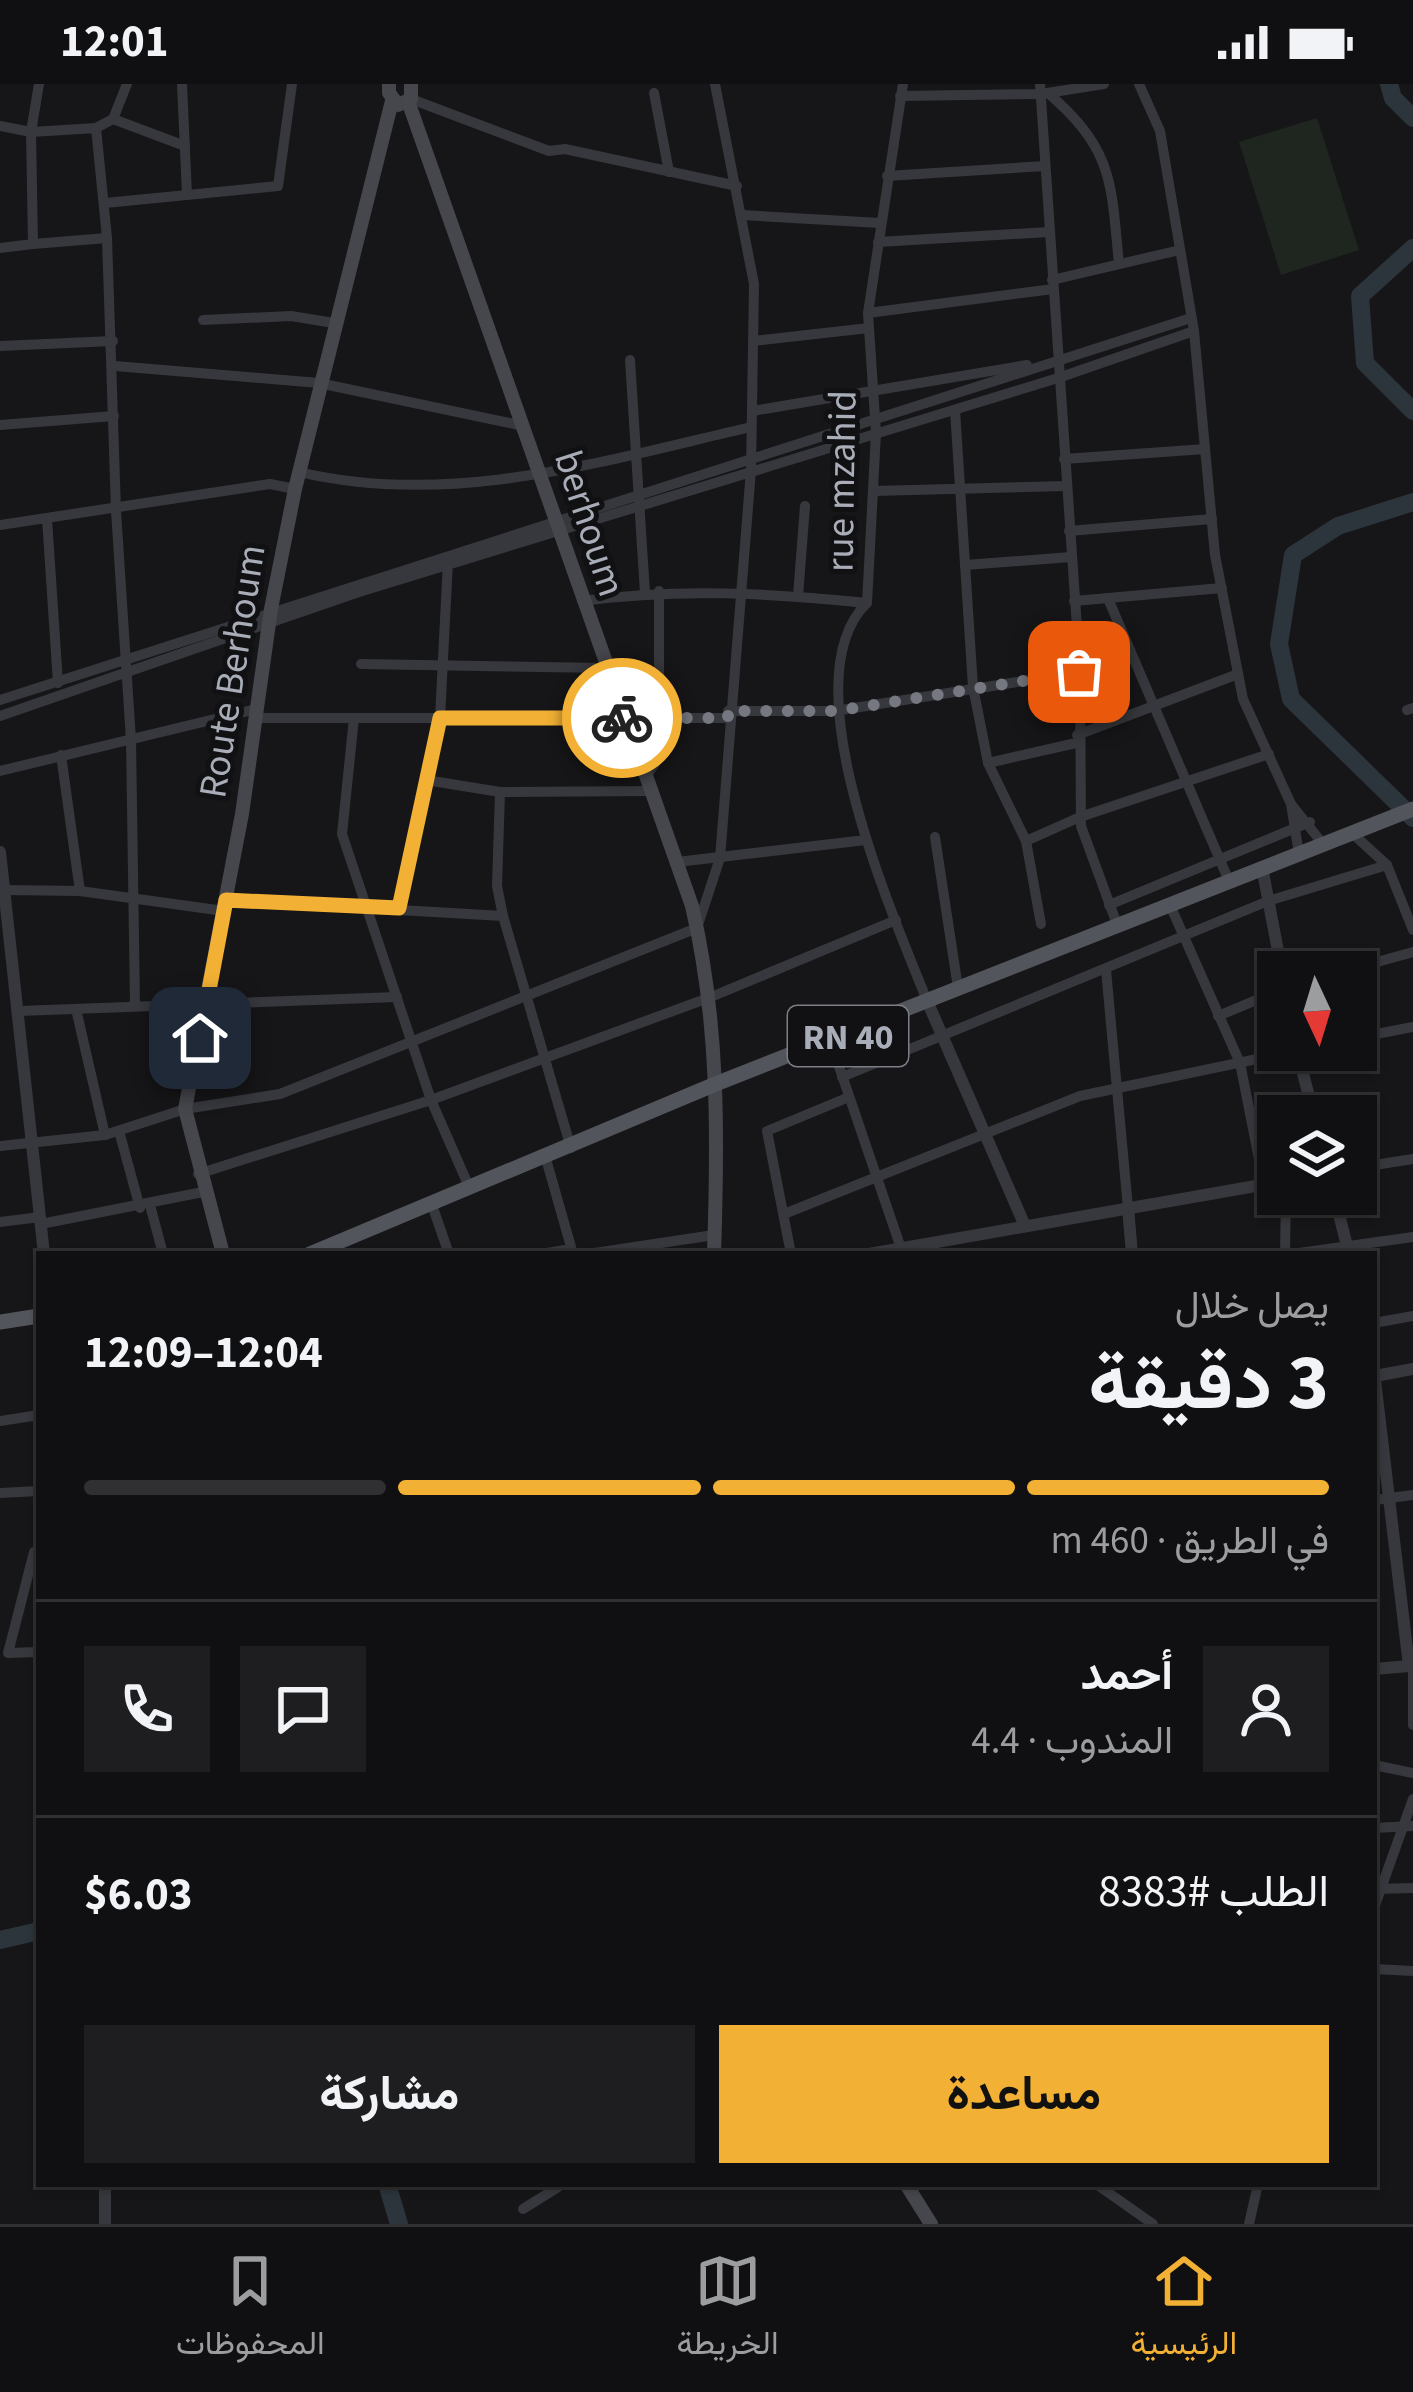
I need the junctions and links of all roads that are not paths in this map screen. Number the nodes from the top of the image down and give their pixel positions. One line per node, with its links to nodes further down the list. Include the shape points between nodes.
1 (40, 84): 15 (street)
2 (127, 84): 12 (street)
3 (182, 84): 16 (street)
4 (292, 84): 21 (street, via 278,186)
5 (715, 84): 20 (street)
6 (1104, 84): 9 (street)
7 (1139, 84): 30 (street, via 1160,131)
8 (902, 90): 9 (street); 19 (street, rue mzahid)
9 (1043, 90): 17 (street); 31 (street, via 1081,122 1109,169)
10 (398, 91): 18 (street, via 549,151); 36 (main road, Route Berhoum); 52 (main road, berhoum)
11 (655, 93): 18 (street)
12 (113, 119): 14 (street); 16 (street)
13 (0, 126): 15 (street)
14 (96, 128): 15 (street); 22 (street)
15 (32, 132): 28 (street)
16 (184, 146): 21 (street)
17 (1045, 166): 19 (street); 25 (street)
18 (670, 172): 20 (street)
19 (887, 176): 24 (street, rue mzahid)
20 (737, 186): 23 (street)
21 (187, 195): 22 (street)
22 (105, 203): 26 (street)
23 (742, 215): 24 (street); 39 (street)
24 (880, 223): 27 (street, rue mzahid)
25 (1049, 232): 27 (street); 32 (street)
26 (107, 238): 28 (street); 40 (street)
27 (878, 242): 33 (street, rue mzahid)
28 (33, 244): 29 (street)
29 (0, 248)
30 (1180, 250): 31 (street); 34 (street)
31 (1119, 264): 32 (street)
32 (1052, 285): 33 (street); 42 (street)
33 (868, 313): 37 (street, rue mzahid)
34 (1191, 318): 38 (street); 42 (street)
35 (203, 320): 36 (street, via 292,316)
36 (334, 323): 46 (main road, Route Berhoum)
37 (869, 328): 39 (street); 47 (street, rue mzahid)
38 (1194, 332): 45 (street); 55 (street)
39 (753, 340): 49 (street)
40 (112, 341): 41 (street); 44 (street)
41 (0, 346)
42 (1057, 359): 45 (street); 47 (street); 54 (street)
43 (630, 360): 56 (street)
44 (115, 366): 46 (street); 50 (street)
45 (1058, 378): 48 (street); 57 (street)
46 (319, 383): 52 (street); 59 (main road, Route Berhoum)
47 (873, 391): 49 (street); 54 (street, rue mzahid)
48 (955, 410): 54 (street); 64 (street)
49 (752, 411): 53 (street)
50 (114, 416): 51 (street); 67 (street)
51 (0, 425)
52 (524, 426): 60 (main road, berhoum)
53 (752, 427): 56 (street); 58 (street)
54 (875, 428): 58 (street); 63 (street, rue mzahid)
55 (1205, 449): 57 (street); 69 (street)
56 (637, 454): 60 (street); 65 (street)
57 (1064, 459): 61 (street)
58 (751, 464): 65 (street); 77 (street)
59 (299, 472): 60 (street, via 356,486); 62 (main road, Route Berhoum)
60 (543, 477): 71 (main road, berhoum)
61 (1066, 486): 64 (street); 72 (street)
62 (295, 489): 67 (street, via 269,484); 84 (main road, Route Berhoum)
63 (874, 491): 64 (street); 83 (street, rue mzahid)
64 (960, 492): 75 (street)
65 (639, 500): 71 (street); 78 (street)
66 (805, 506): 79 (street)
67 (116, 511): 68 (street); 89 (street)
68 (47, 519): 70 (street); 92 (street)
69 (1212, 519): 72 (street); 76 (street)
70 (0, 525)
71 (557, 528): 74 (street); 80 (main road, berhoum)
72 (1069, 531): 73 (street)
73 (1071, 556): 75 (street); 81 (street)
74 (448, 561): 84 (street); 85 (street); 87 (street)
75 (965, 566): 93 (street)
76 (1222, 588): 82 (street); 91 (street)
77 (740, 590): 78 (street); 79 (street); 98 (street)
78 (652, 592): 80 (street); 103 (street)
79 (798, 596): 83 (street)
80 (582, 601): 88 (main road, berhoum)
81 (1074, 601): 82 (street); 90 (street)
82 (1109, 601): 95 (street)
83 (867, 603): 96 (street, rue mzahid, via 848,621)
84 (271, 609): 85 (main road, Route Berhoum); 89 (street)
85 (268, 627): 89 (street); 97 (main road, Route Berhoum)
86 (362, 664): 87 (street)
87 (442, 665): 88 (street); 101 (street)
88 (606, 668): 102 (main road, berhoum)
89 (128, 669): 92 (street); 99 (street); 105 (street)
90 (1079, 672): 93 (street); 104 (street)
91 (1238, 674): 95 (street); 107 (street)
92 (58, 683): 94 (street)
93 (973, 687): 96 (street); 108 (street)
94 (0, 700)
95 (1157, 708): 104 (street); 112 (street)
96 (836, 711): 98 (street); 122 (street, rue mzahid)
97 (255, 713): 100 (street); 105 (street); 140 (main road, Route Berhoum)
98 (728, 714): 103 (street); 128 (street)
99 (0, 716)
100 (354, 718): 101 (street); 141 (street, via 343,834)
101 (440, 718): 102 (street); 111 (street)
102 (627, 718): 103 (street); 110 (main road, berhoum)
103 (658, 718): 110 (street, via 659,758)
104 (1077, 739): 108 (street); 117 (street)
105 (131, 740): 106 (street); 136 (street)
106 (61, 754): 109 (street); 135 (street)
107 (1269, 754): 112 (street); 115 (street)
108 (988, 763): 123 (street)
109 (0, 771)
110 (647, 775): 113 (main road, berhoum)
111 (426, 781): 114 (street); 142 (street)
112 (1186, 781): 117 (street); 127 (street)
113 (652, 791): 114 (street); 129 (main road, berhoum)
114 (500, 792): 143 (street)
115 (1291, 804): 118 (street); 119 (street)
116 (1413, 808): 120 (main road, RN 40)
117 (1080, 817): 123 (street); 138 (street)
118 (1310, 822): 119 (street); 124 (street)
119 (1294, 829): 126 (street); 127 (street)
120 (1353, 834): 124 (main road, RN 40); 130 (street)
121 (935, 837): 154 (street)
122 (866, 840): 128 (street); 144 (street, rue mzahid)
123 (1026, 841): 145 (street)
124 (1323, 844): 126 (main road, RN 40)
125 (0, 852): 132 (street)
126 (1299, 854): 131 (main road, RN 40)
127 (1219, 856): 133 (street); 138 (street)
128 (720, 858): 129 (street); 147 (street)
129 (677, 862): 147 (main road, berhoum)
130 (1387, 865): 137 (street); 148 (street)
131 (1262, 867): 133 (main road, RN 40); 137 (street)
132 (1, 874): 134 (street)
133 (1229, 881): 139 (main road, RN 40)
134 (4, 890): 135 (street); 155 (street)
135 (80, 891): 136 (street)
136 (134, 896): 140 (street); 163 (street)
137 (1268, 901): 149 (street); 150 (street)
138 (1109, 905): 146 (street)
139 (1170, 905): 146 (main road, RN 40); 149 (street)
140 (225, 906): 141 (street); 161 (main road, Route Berhoum)
141 (363, 907): 142 (street); 157 (street)
142 (399, 908): 143 (street)
143 (503, 916): 158 (street)
144 (896, 920): 159 (street); 162 (street, rue mzahid)
145 (1041, 924)
146 (1118, 927): 154 (main road, RN 40)
147 (697, 928): 158 (street); 159 (main road, berhoum)
148 (1413, 930)
149 (1182, 938): 153 (street); 166 (street)
150 (1278, 951)
151 (1413, 952): 152 (street)
152 (1377, 962)
153 (1106, 970): 169 (street); 177 (street)
154 (958, 988): 162 (main road, RN 40)
155 (16, 992): 156 (street); 165 (street)
156 (0, 993)
157 (397, 997): 161 (street); 170 (street)
158 (526, 997): 170 (street); 173 (street)
159 (711, 998): 173 (street); 176 (main road, berhoum)
160 (1257, 1000): 166 (street)
161 (207, 1002): 163 (street); 180 (main road, Route Berhoum)
162 (928, 1003): 169 (street); 171 (main road, RN 40)
163 (135, 1006): 164 (street)
164 (76, 1009): 165 (street); 184 (street)
165 (19, 1012): 185 (street)
166 (1218, 1016): 174 (street)
167 (1413, 1027): 168 (street)
168 (1377, 1034)
169 (944, 1039): 175 (street); 183 (street)
170 (411, 1042): 179 (street); 180 (street, via 280,1094)
171 (831, 1042): 175 (street); 176 (main road, RN 40)
172 (1257, 1059): 174 (street)
173 (542, 1060): 179 (street); 187 (street)
174 (1240, 1063): 177 (street); 181 (street)
175 (842, 1077): 178 (street)
176 (718, 1083): 187 (main road, RN 40); 205 (main road, berhoum)
177 (1120, 1089): 183 (street, via 1080,1096); 198 (street)
178 (849, 1097): 192 (street); 199 (street, via 767,1131)
179 (431, 1100): 191 (street); 194 (street)
180 (185, 1109): 182 (street); 191 (main road, Route Berhoum)
181 (1257, 1129)
182 (119, 1131): 184 (street); 197 (street)
183 (986, 1134): 192 (street); 204 (street)
184 (105, 1135): 185 (street)
185 (34, 1143): 186 (street); 202 (street)
186 (0, 1147)
187 (571, 1148): 188 (main road, RN 40)
188 (546, 1159): 194 (main road, RN 40); 214 (street)
189 (1413, 1159): 190 (street)
190 (1377, 1165)
191 (198, 1174): 195 (main road, Route Berhoum)
192 (878, 1177): 199 (street); 218 (street)
193 (1257, 1185): 198 (street)
194 (470, 1190): 196 (main road, RN 40)
195 (203, 1192): 197 (street); 212 (main road, Route Berhoum)
196 (432, 1205): 208 (main road, RN 40); 213 (street)
197 (145, 1207): 202 (street); 211 (street)
198 (1128, 1208): 204 (street); 219 (street)
199 (784, 1214): 217 (street)
200 (1287, 1215): 220 (street)
201 (1339, 1215): 209 (street)
202 (41, 1221): 203 (street); 210 (street)
203 (0, 1222)
204 (1025, 1226): 207 (street)
205 (715, 1234): 215 (street); 216 (main road, berhoum)
206 (1413, 1237): 209 (street)
207 (956, 1246): 218 (street)
208 (332, 1250)
209 (1347, 1250)
210 (44, 1251)
211 (162, 1251)
212 (222, 1251)
213 (448, 1251)
214 (572, 1251)
215 (607, 1251)
216 (714, 1251)
217 (790, 1251)
218 (902, 1251)
219 (1132, 1251)
220 (1288, 1251)
221 (36, 1316): 223 (main road)
222 (1413, 1316): 224 (street)
223 (0, 1322)
224 (1377, 1322)
225 (1413, 1369): 226 (street)
226 (1377, 1375)
227 (36, 1415): 228 (street)
228 (0, 1421)
229 (1377, 1438): 233 (street)
230 (36, 1491): 231 (street)
231 (0, 1493)
232 (1413, 1495): 233 (street)
233 (1380, 1500): 235 (street)
234 (34, 1552): 236 (street, via 8,1653)
235 (1406, 1588): 237 (street)
236 (36, 1652)
237 (1411, 1666): 238 (street); 239 (street)
238 (1377, 1669)
239 (1413, 1725)
240 (1377, 1766): 241 (street)
241 (1413, 1773)
242 (1413, 1799): 243 (street)
243 (1408, 1826): 244 (street); 245 (street)
244 (1377, 1828)
245 (1377, 1888): 246 (street)
246 (1413, 1888)
247 (1377, 1969): 248 (street)
248 (1413, 1971)
249 (105, 2187): 255 (street)
250 (558, 2187): 254 (street)
251 (909, 2187): 256 (main road)
252 (1100, 2187): 257 (street)
253 (1257, 2187): 258 (street)
254 (523, 2209)
255 (105, 2224)
256 (931, 2224)
257 (1154, 2224)
258 (1249, 2224)

